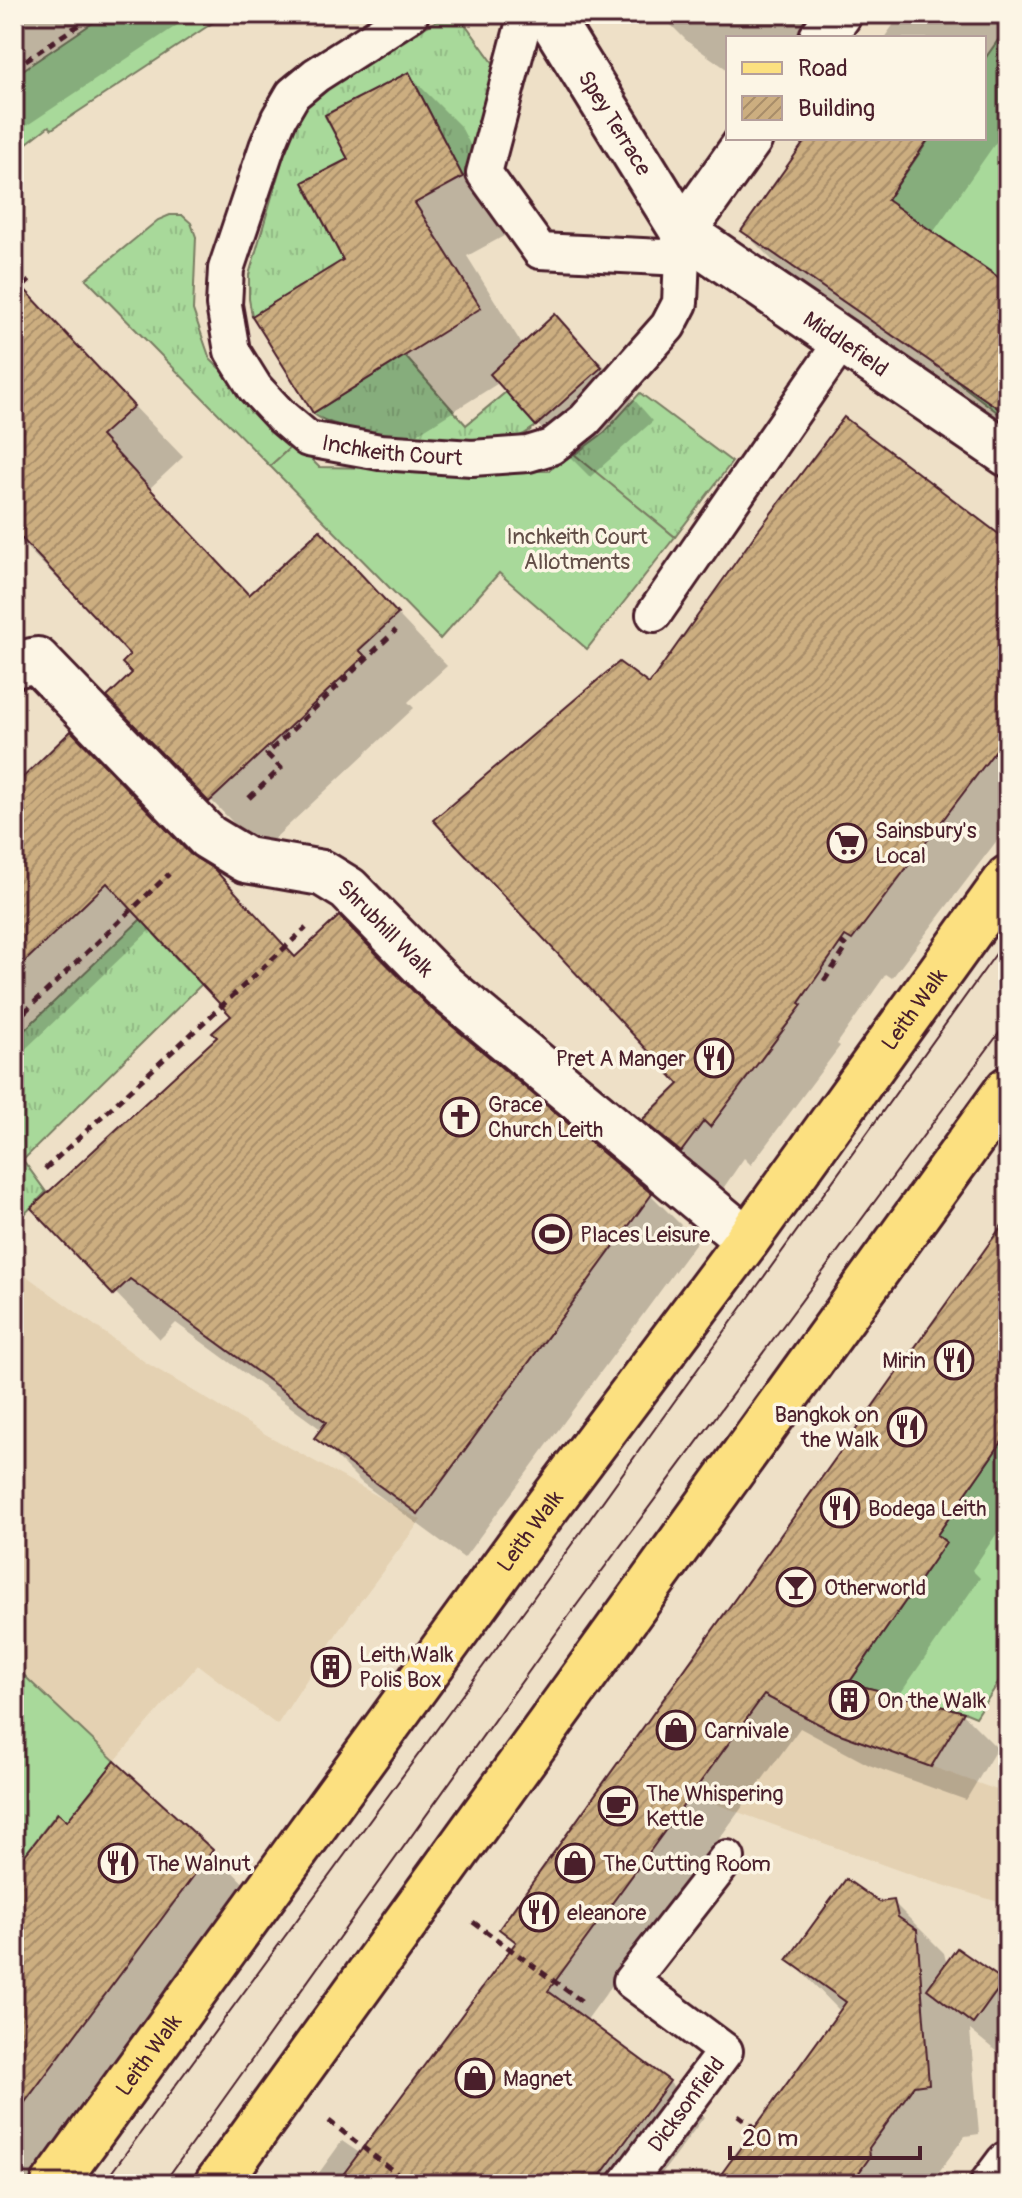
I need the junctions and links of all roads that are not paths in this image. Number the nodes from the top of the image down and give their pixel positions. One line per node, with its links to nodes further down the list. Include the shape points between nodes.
1 (411, 14): 7 (lane, Inchkeith Court, via 293,94 267,147 226,269 224,305 232,351 255,388 308,439 380,452 472,458 551,447 585,420 668,326 680,303)
2 (526, 14): 7 (lane, via 484,173 540,251)
3 (548, 14): 7 (street, Spey Terrace)
4 (839, 14): 5 (street)
5 (823, 36)
6 (749, 140): 7 (street)
7 (683, 245): 8 (street, Middlefield)
8 (843, 340): 9 (street, Middlefield); 10 (lane)
9 (1008, 454)
10 (654, 614)
11 (14, 665): 14 (street, Shrubhill Walk, via 37,660 208,837 246,860 322,873 348,889 443,986)
12 (1008, 878): 14 (main road, Leith Walk)
13 (1008, 1089): 18 (main road)
14 (747, 1240): 17 (main road, Leith Walk)
15 (727, 1858): 19 (lane, Dicksonfield, via 631,1981 725,2051)
16 (1008, 2164): 20 (street)
17 (54, 2184)
18 (217, 2184)
19 (626, 2184)
20 (993, 2184)

